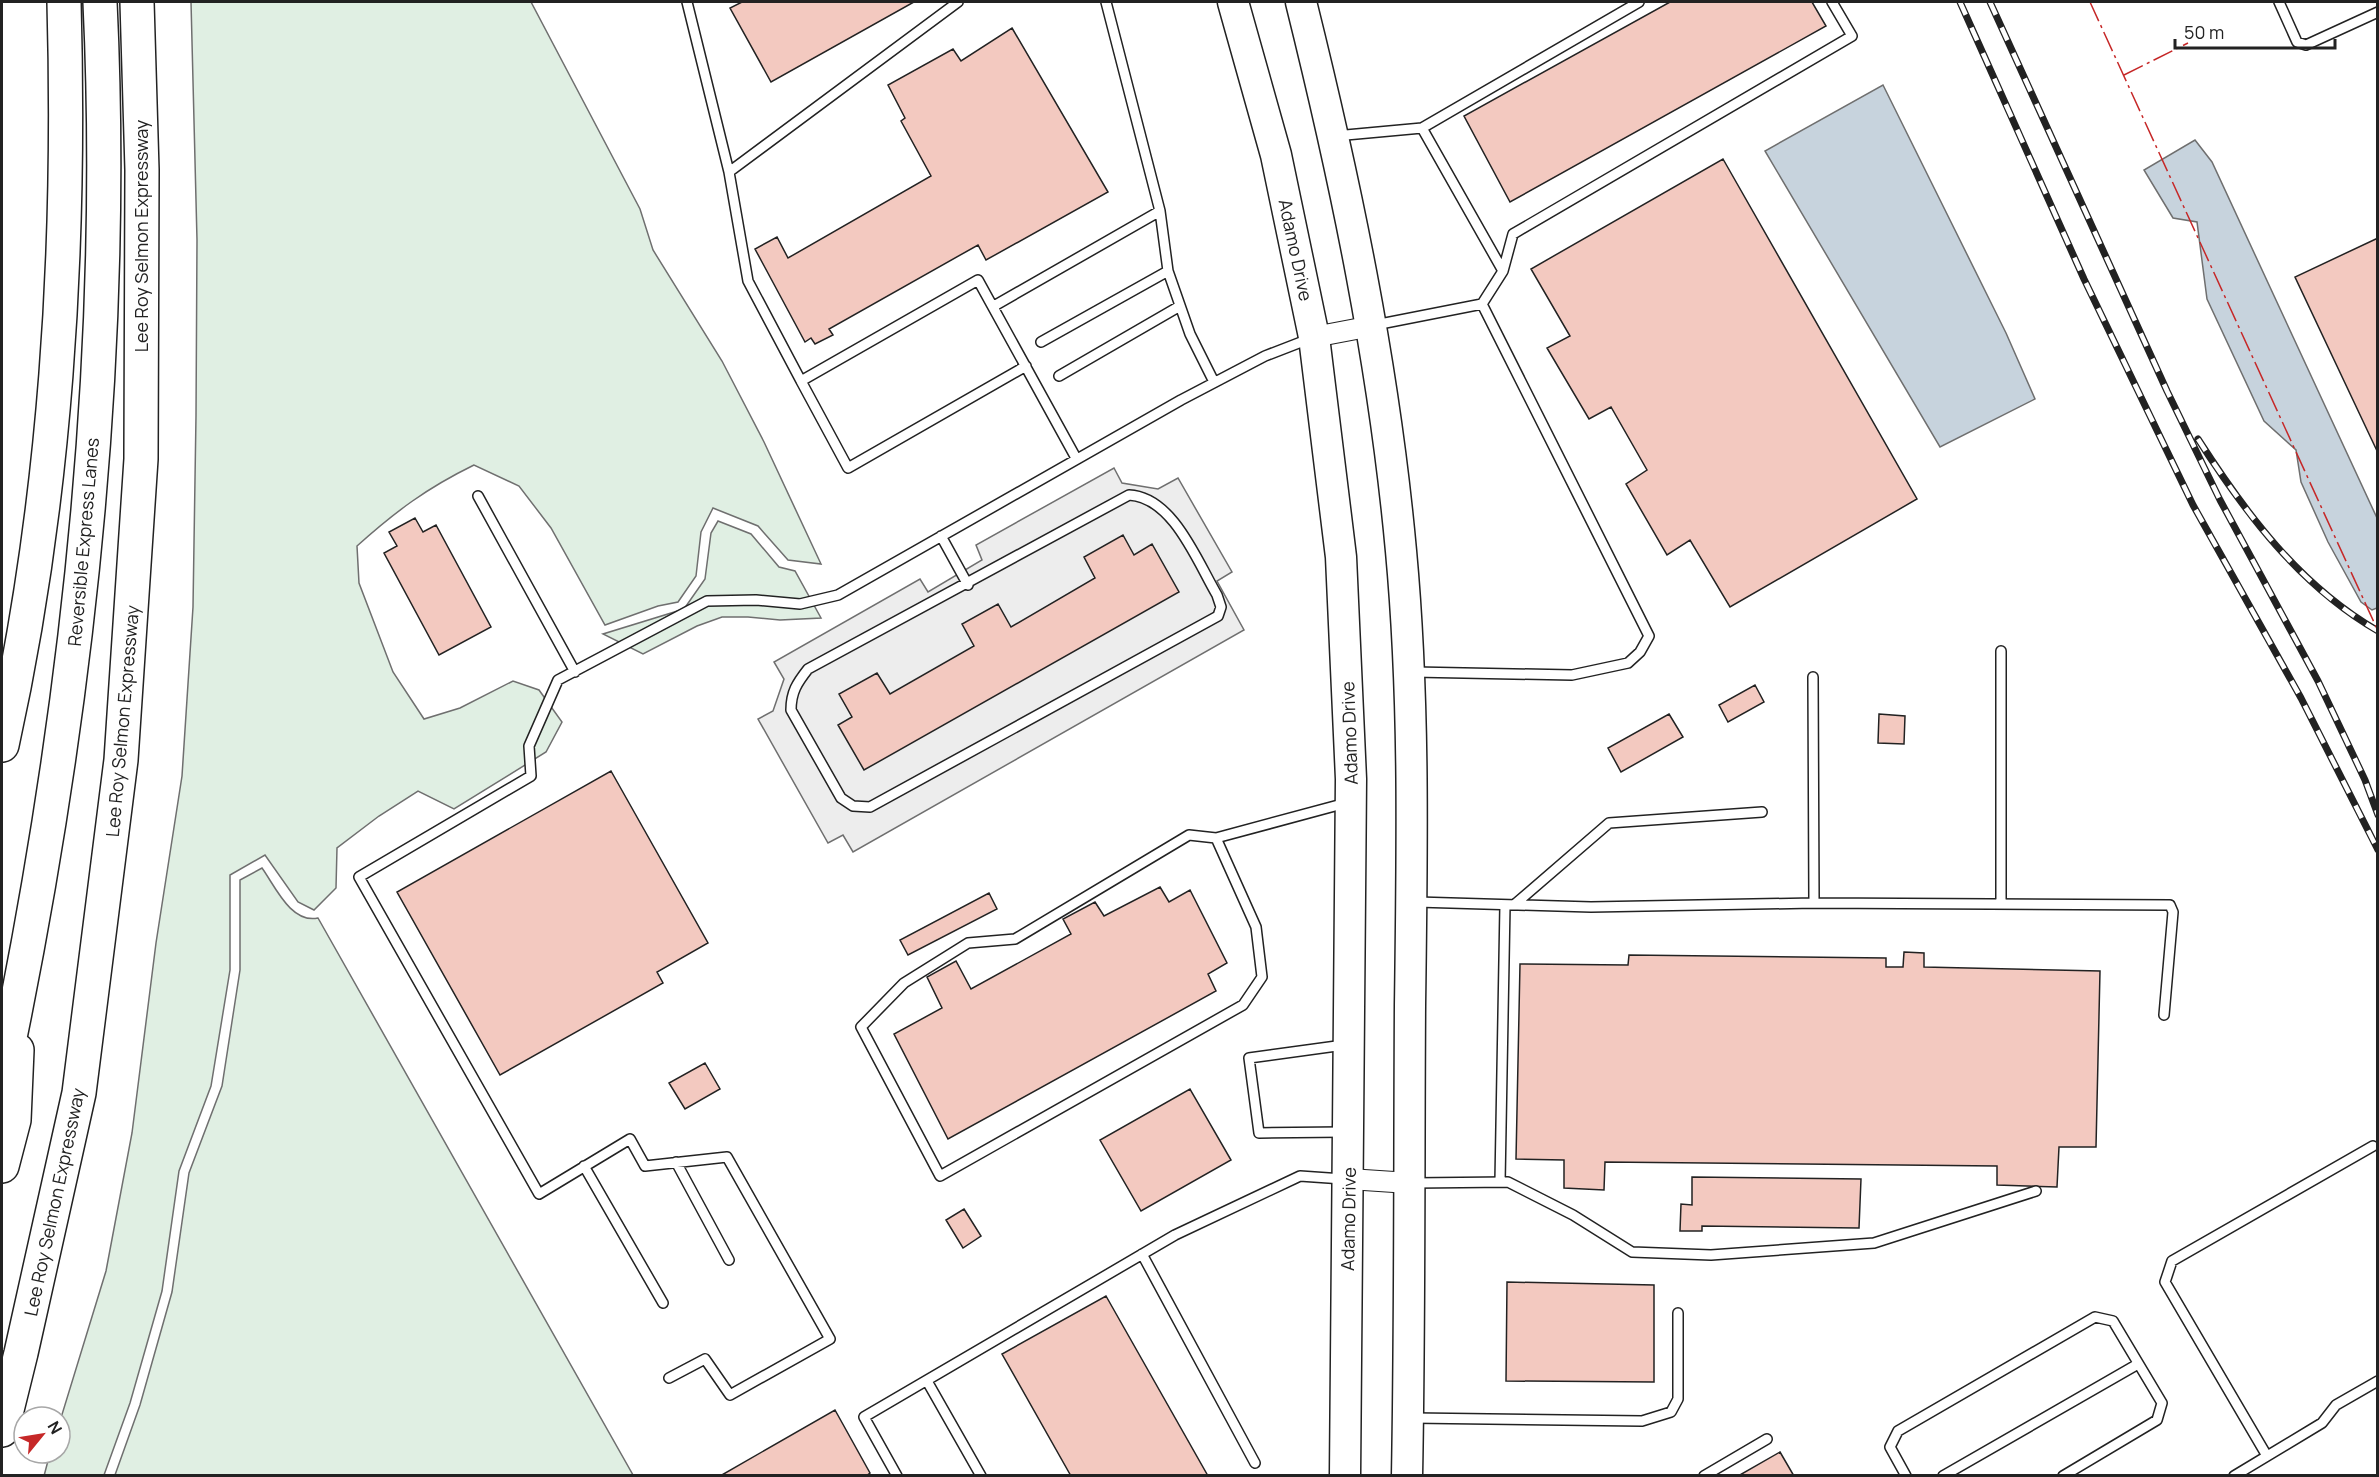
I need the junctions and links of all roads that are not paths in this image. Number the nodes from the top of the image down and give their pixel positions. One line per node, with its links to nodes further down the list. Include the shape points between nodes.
1 (64, 2): 37 (highway, via 66,208 58,374 39,538)
2 (100, 2): 45 (highway, Reversible Express Lanes, via 102,188 90,489 61,737)
3 (137, 2): 67 (highway, Lee Roy Selmon Expressway, via 142,170 141,459 121,760 78,1093)
4 (687, 2): 15 (lane)
5 (958, 2): 15 (lane)
6 (1106, 2): 16 (lane)
7 (1233, 2): 23 (main road, Adamo Drive, via 1276,155)
8 (1301, 2): 14 (main road)
9 (1638, 2): 13 (lane)
10 (1832, 2): 18 (lane, via 1852,36 1513,234)
11 (2279, 2): 12 (lane, via 2297,42 2306,45)
12 (2378, 12)
13 (1422, 128): 14 (lane); 18 (lane)
14 (1333, 136): 22 (main road)
15 (729, 172): 27 (lane, via 748,281)
16 (1160, 211): 17 (lane); 20 (lane)
17 (1167, 271): 21 (lane); 24 (lane)
18 (1503, 272): 19 (lane)
19 (1482, 304): 22 (lane); 35 (lane, via 1649,636 1628,663 1572,675)
20 (994, 306): 25 (lane); 27 (lane, via 978,280)
21 (1180, 306): 26 (lane); 28 (lane)
22 (1372, 326): 23 (street); 35 (main road, via 1401,550)
23 (1314, 337): 28 (lane); 38 (main road, Adamo Drive, via 1341,557)
24 (1041, 342)
25 (1026, 366): 27 (lane, via 848,468); 29 (lane)
26 (1059, 376)
27 (801, 381)
28 (1214, 382): 29 (lane)
29 (1076, 458): 31 (lane)
30 (478, 496): 34 (lane)
31 (941, 536): 32 (lane); 34 (lane, via 838,595 801,604 707,601)
32 (968, 585): 32 (lane, via 1129,495 1141,496 1170,515 1221,607 1218,616 870,807 853,806 841,798 791,710 796,684 808,669)
33 (2001, 651): 43 (lane)
34 (575, 672): 53 (lane, via 558,680 529,746 531,776 359,877 539,1194)
35 (1410, 672): 41 (main road)
36 (1813, 677): 42 (lane)
37 (2, 746)
38 (1351, 801): 40 (lane); 47 (main road, Adamo Drive)
39 (1762, 812): 44 (lane, via 1609,823)
40 (1216, 838): 40 (lane, via 1256,927 1262,977 1243,1005 940,1176 861,1027 904,983 968,943 1015,939 1189,835)
41 (1411, 902): 44 (lane); 56 (main road)
42 (1814, 903): 43 (lane); 44 (lane)
43 (2001, 904): 46 (lane, via 2170,905 2173,912)
44 (1510, 905): 55 (lane)
45 (19, 994): 48 (highway, Reversible Express Lanes); 52 (highway, via 14,1120)
46 (2164, 1015)
47 (1350, 1045): 49 (main road, Adamo Drive); 49 (lane, via 1249,1058 1259,1133)
48 (2, 1076)
49 (1349, 1132): 54 (main road, Adamo Drive)
50 (2373, 1146): 69 (lane, via 2172,1261 2165,1282)
51 (676, 1162): 53 (lane, via 645,1166 630,1139); 59 (lane); 63 (lane, via 727,1157 830,1339 730,1395 705,1359)
52 (2, 1166)
53 (584, 1166): 60 (lane)
54 (1349, 1179): 56 (street); 58 (lane, via 1300,1176); 73 (main road, Adamo Drive)
55 (1500, 1182): 56 (lane); 57 (lane, via 1508,1182 1573,1215 1632,1252 1711,1255 1874,1244)
56 (1409, 1183): 66 (main road)
57 (2036, 1191)
58 (1142, 1254): 64 (lane); 70 (lane)
59 (729, 1260)
60 (663, 1304)
61 (1678, 1313): 66 (lane, via 1678,1399 1671,1412 1642,1422)
62 (2138, 1364): 76 (lane, via 2113,1321 2095,1317 1898,1431 1890,1447); 77 (lane); 78 (lane, via 2162,1403 2157,1419)
63 (669, 1378)
64 (927, 1381): 71 (lane, via 864,1417); 72 (lane)
65 (2378, 1381): 69 (lane, via 2336,1405 2322,1423)
66 (1408, 1418): 74 (main road)
67 (2, 1430)
68 (1767, 1439): 75 (lane)
69 (2266, 1456): 79 (lane)
70 (1255, 1463)
71 (897, 1476)
72 (981, 1476)
73 (1345, 1476)
74 (1407, 1476)
75 (1704, 1476)
76 (1906, 1476)
77 (1943, 1476)
78 (2063, 1476)
79 (2234, 1476)

